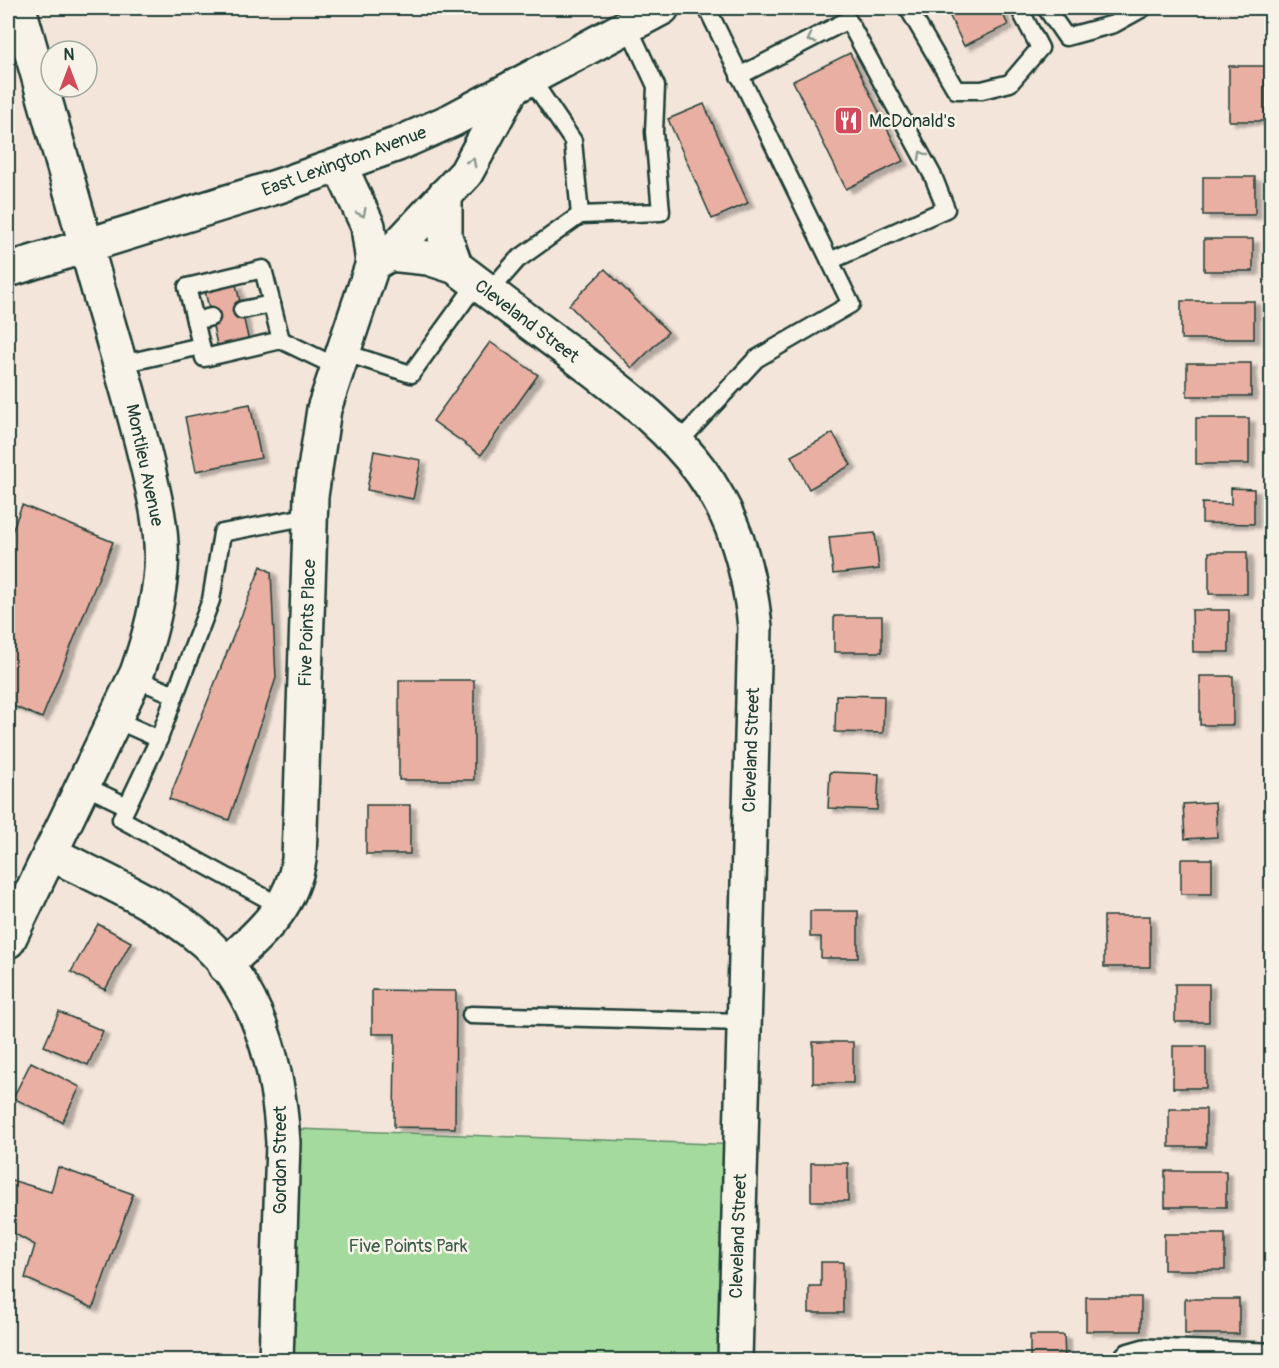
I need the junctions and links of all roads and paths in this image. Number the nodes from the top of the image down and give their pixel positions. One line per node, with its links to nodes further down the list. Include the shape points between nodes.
1 (19, 8): 13 (street, Montlieu Avenue)
2 (707, 8): 8 (lane)
3 (908, 8): 4 (lane, via 956,90 982,90 1010,83 1040,48)
4 (1019, 8)
5 (1046, 8): 6 (lane, via 1066,37 1114,24)
6 (1143, 8)
7 (642, 15): 9 (street, East Lexington Avenue); 12 (lane, via 657,86 654,132 661,212)
8 (738, 76): 15 (lane); 15 (lane, one-way to 8, via 946,208 933,176 848,20)
9 (521, 84): 10 (street, East Lexington Avenue, via 452,120); 11 (street, Five Points Place, one-way to 9, via 466,173); 12 (lane, via 573,141)
10 (340, 166): 13 (street, East Lexington Avenue); 14 (street, Five Points Place, one-way to 14)
11 (445, 195): 14 (street, Five Points Place); 17 (street, Cleveland Street, via 445,237)
12 (580, 215): 17 (lane, via 517,260)
13 (86, 245): 16 (street, East Lexington Avenue); 23 (street, Montlieu Avenue)
14 (381, 259): 17 (street, Cleveland Street, via 428,258); 22 (street, Five Points Place)
15 (830, 261): 24 (lane, via 851,304 756,359)
16 (8, 270)
17 (474, 281): 22 (lane, via 411,374); 24 (street, Cleveland Street, via 636,403)
18 (272, 304): 19 (lane); 20 (lane); 21 (lane, via 263,269 187,287 203,319)
19 (242, 310)
20 (281, 340): 21 (lane, via 204,358); 22 (lane)
21 (201, 346): 23 (lane)
22 (339, 360): 25 (street, Five Points Place, via 316,452)
23 (122, 364): 26 (street, Montlieu Avenue, via 160,531 161,569 156,605 149,639)
24 (679, 442): 37 (street, Cleveland Street, via 718,495 734,529 745,561 755,627)
25 (310, 516): 27 (lane, via 222,533 211,600); 33 (street, Five Points Place, via 299,860 295,880)
26 (134, 678): 27 (lane); 28 (street, Montlieu Avenue)
27 (176, 695): 29 (lane)
28 (114, 719): 29 (lane); 30 (street, Montlieu Avenue)
29 (159, 739): 31 (lane)
30 (83, 784): 31 (lane); 32 (street, Montlieu Avenue)
31 (127, 806): 33 (lane, via 121,819)
32 (50, 853): 34 (street, Montlieu Avenue); 35 (street, Gordon Street, via 160,910 206,944)
33 (282, 907): 35 (street, Five Points Place)
34 (8, 940)
35 (225, 966): 38 (street, Gordon Street, via 255,1013 267,1041 281,1108)
36 (471, 1015): 37 (lane)
37 (744, 1023): 39 (street, Cleveland Street)
38 (276, 1360)
39 (735, 1360)
40 (1131, 1360): 41 (street, via 1144,1356)
41 (1264, 1360)

